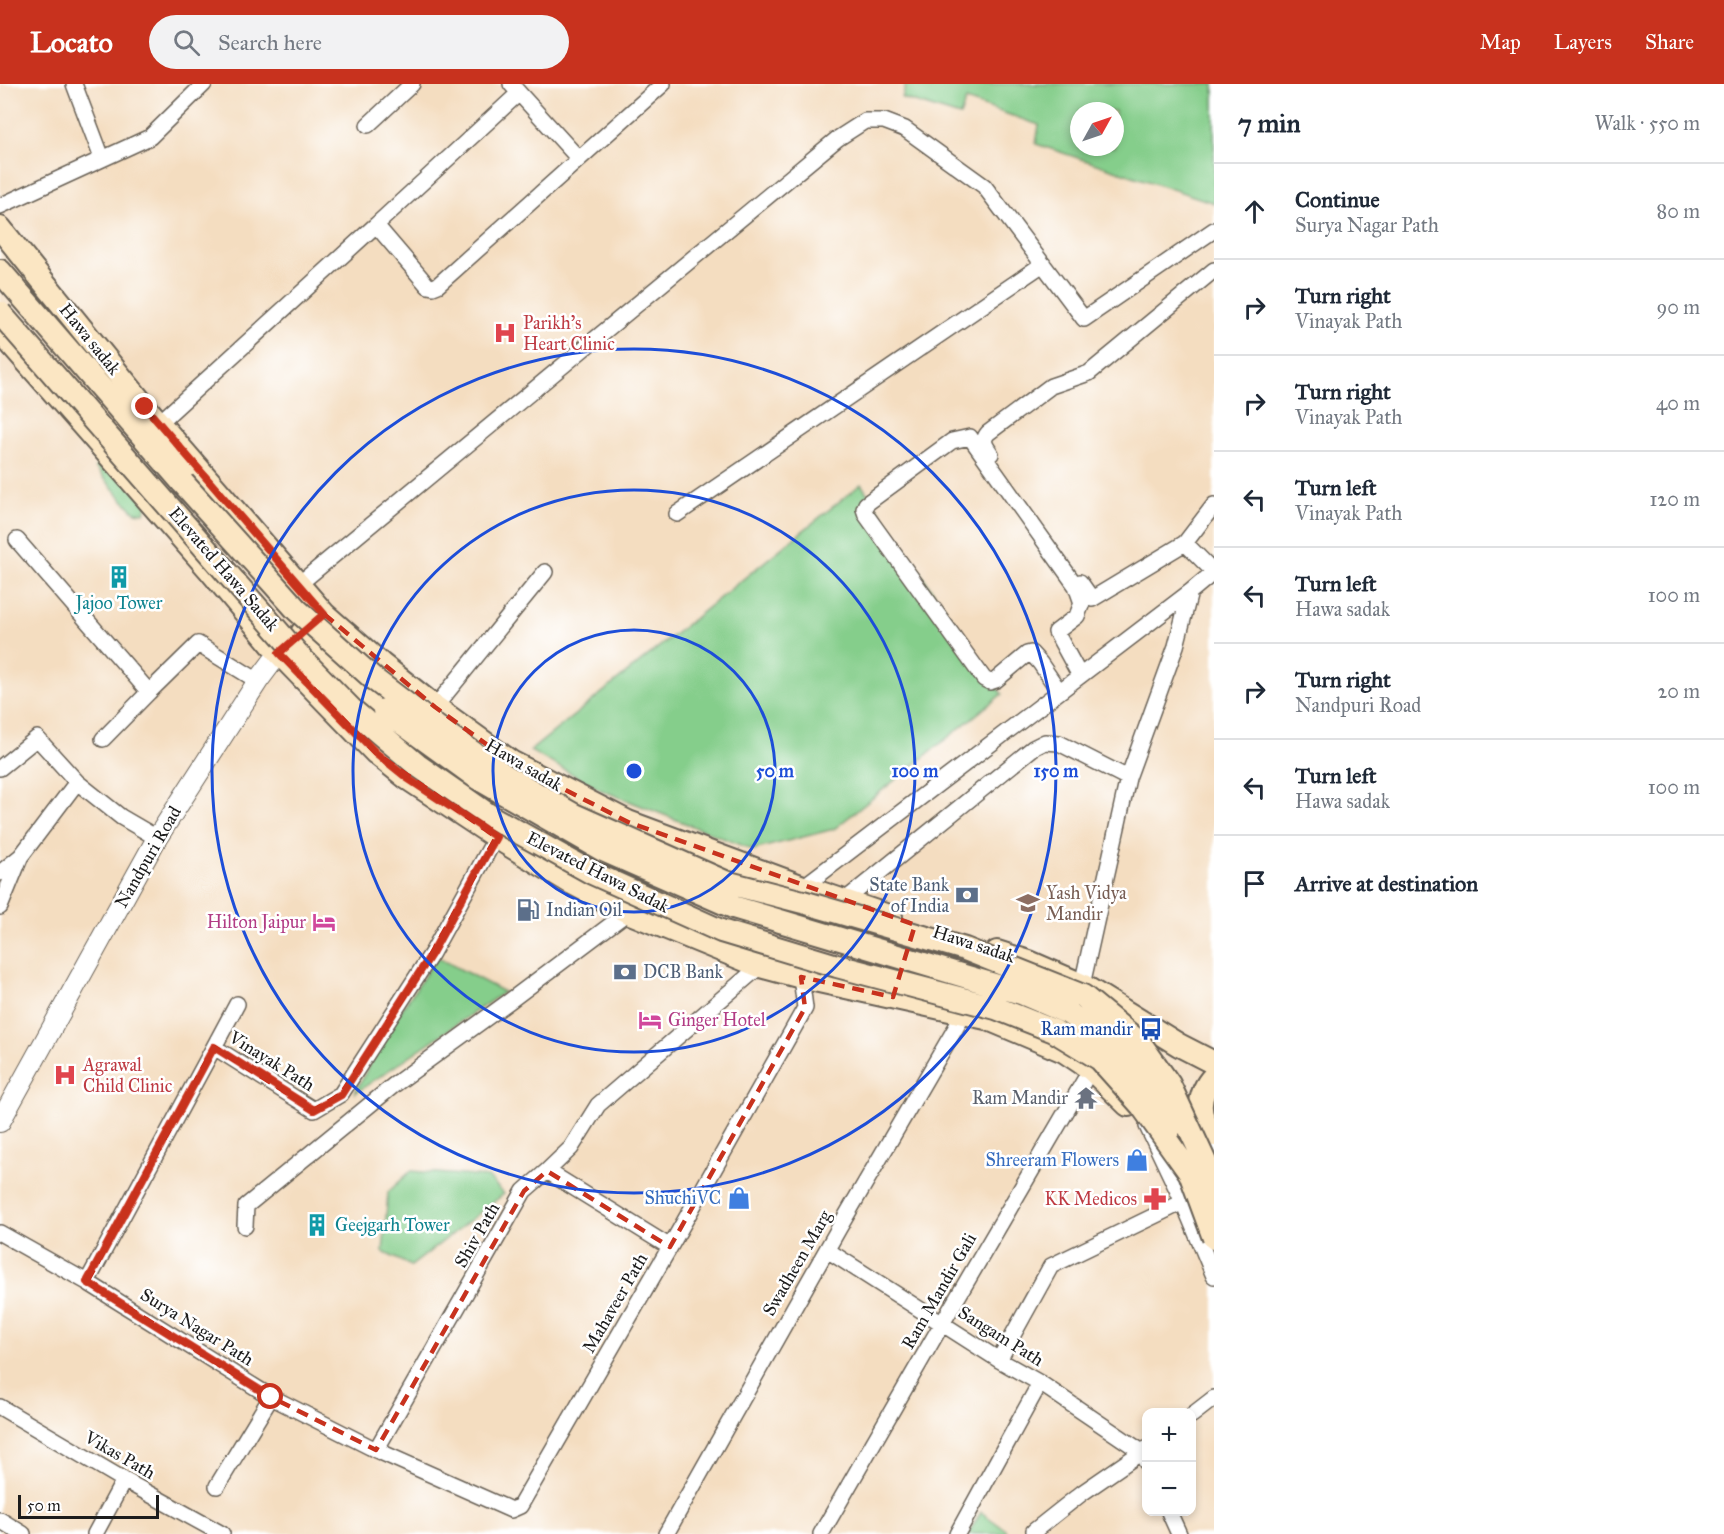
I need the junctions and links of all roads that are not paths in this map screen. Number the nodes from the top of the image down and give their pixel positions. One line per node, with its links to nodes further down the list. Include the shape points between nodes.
1 (74, 84): 7 (street)
2 (204, 84): 7 (street, via 150,137)
3 (412, 84): 6 (street)
4 (663, 84): 8 (street)
5 (515, 88): 8 (street); 10 (street)
6 (368, 125)
7 (102, 158): 9 (street)
8 (579, 159): 10 (street, via 433,287 425,284)
9 (0, 206)
10 (376, 225): 17 (street)
11 (0, 228): 17 (main road, Hawa sadak)
12 (1214, 230): 13 (street, via 1084,319)
13 (1043, 264): 19 (street); 24 (street, via 984,186 905,129 884,121 865,121 837,139)
14 (1214, 270): 21 (street, via 1089,373 1051,386 984,438 984,444 1092,599)
15 (0, 271): 63 (main road, Elevated Hawa Sadak, bridge, via 297,610 375,680 438,728 506,776 574,815 725,882 965,949 1083,996 1140,1042 1169,1084 1206,1164)
16 (0, 328): 28 (main road); 62 (main road, Elevated Hawa Sadak, bridge, via 302,659 352,710 417,765 494,818 582,867 721,931 996,1008 1054,1031 1100,1059 1142,1106)
17 (159, 423): 24 (main road, Hawa sadak)
18 (1214, 505): 21 (street)
19 (677, 514)
20 (17, 540): 32 (street)
21 (1185, 543): 23 (street)
22 (545, 572): 33 (street)
23 (1214, 572): 25 (street)
24 (299, 584): 26 (main road, Hawa sadak)
25 (1190, 592): 29 (street); 36 (street, via 1176,646)
26 (324, 614): 27 (street, Nandpuri Road); 33 (main road, Hawa sadak)
27 (302, 633): 28 (street, Nandpuri Road); 62 (main road, bridge, via 384,710 479,779 614,855 733,907 1021,993 1068,1013 1111,1042 1152,1088)
28 (279, 653): 30 (street, Nandpuri Road); 38 (main road, via 376,753)
29 (1080, 676): 31 (street); 31 (street, via 1056,632 1077,616 1082,603 1076,586 970,437 952,441 866,504 866,515 984,679 996,680 1031,653)
30 (258, 681): 32 (street, via 198,644); 39 (street, Nandpuri Road)
31 (1059, 691): 42 (street)
32 (149, 692): 34 (street)
33 (435, 707): 42 (main road, Hawa sadak, via 511,762 628,822)
34 (103, 739)
35 (0, 768): 37 (street, via 36,738)
36 (1128, 778): 43 (street, via 1059,743 1045,742); 49 (street)
37 (76, 782): 39 (street, via 121,817); 40 (street)
38 (496, 837): 45 (main road); 53 (street, Vinayak Path, via 432,953 341,1095 314,1110)
39 (157, 838): 57 (street, Nandpuri Road)
40 (21, 856): 41 (street); 44 (street)
41 (0, 873)
42 (803, 887): 43 (main road, Hawa sadak)
43 (844, 901): 46 (main road, Hawa sadak)
44 (0, 907)
45 (627, 912): 47 (main road); 66 (street, via 385,1092 246,1206)
46 (915, 925): 49 (main road, Hawa sadak, via 1029,962); 50 (main road)
47 (760, 966): 48 (main road); 61 (street, Shiv Path, via 598,1105 571,1148)
48 (801, 977): 50 (main road); 69 (street, Mahaveer Path, via 805,1008)
49 (1082, 985): 54 (main road, Hawa sadak, via 1179,1046)
50 (893, 997): 52 (main road)
51 (237, 1004): 53 (street)
52 (965, 1012): 55 (main road, via 1064,1051); 70 (street, Swadheen Marg)
53 (214, 1047): 72 (street, Vinayak Path)
54 (1214, 1063)
55 (1091, 1069): 58 (main road); 73 (street, Ram Mandir Gali)
56 (1214, 1076): 59 (main road, via 1202,1095 1200,1107)
57 (0, 1122)
58 (1146, 1123): 59 (main road); 64 (street)
59 (1210, 1134): 60 (street)
60 (1214, 1152)
61 (547, 1171): 69 (street); 80 (street, Shiv Path, via 524,1191)
62 (1190, 1173): 68 (main road, Elevated Hawa Sadak, bridge)
63 (1214, 1191)
64 (1183, 1202): 65 (street); 71 (street); 74 (street, via 1051,1266)
65 (1214, 1213)
66 (245, 1226)
67 (0, 1233): 72 (street, Surya Nagar Path)
68 (1214, 1238)
69 (670, 1247): 80 (street, Mahaveer Path, via 520,1506 511,1510)
70 (827, 1250): 73 (street, Sangam Path); 90 (street, Swadheen Marg)
71 (1214, 1276)
72 (87, 1282): 76 (street, Surya Nagar Path)
73 (943, 1322): 74 (street, Sangam Path); 91 (street, Ram Mandir Gali)
74 (999, 1360): 75 (street, Sangam Path)
75 (1040, 1383): 81 (street, Sangam Path); 92 (street)
76 (271, 1397): 80 (street, Surya Nagar Path); 84 (street)
77 (1214, 1398): 79 (street)
78 (0, 1407): 83 (street, Vikas Path)
79 (1196, 1411)
80 (376, 1450)
81 (1142, 1452)
82 (1142, 1456): 93 (street, via 1082,1493 1034,1530)
83 (124, 1480): 88 (street); 89 (street, Vikas Path)
84 (217, 1486)
85 (1171, 1516): 94 (street)
86 (0, 1520): 87 (street)
87 (23, 1534)
88 (95, 1534)
89 (222, 1534)
90 (666, 1534)
91 (822, 1534)
92 (957, 1534)
93 (1035, 1534)
94 (1179, 1534)

